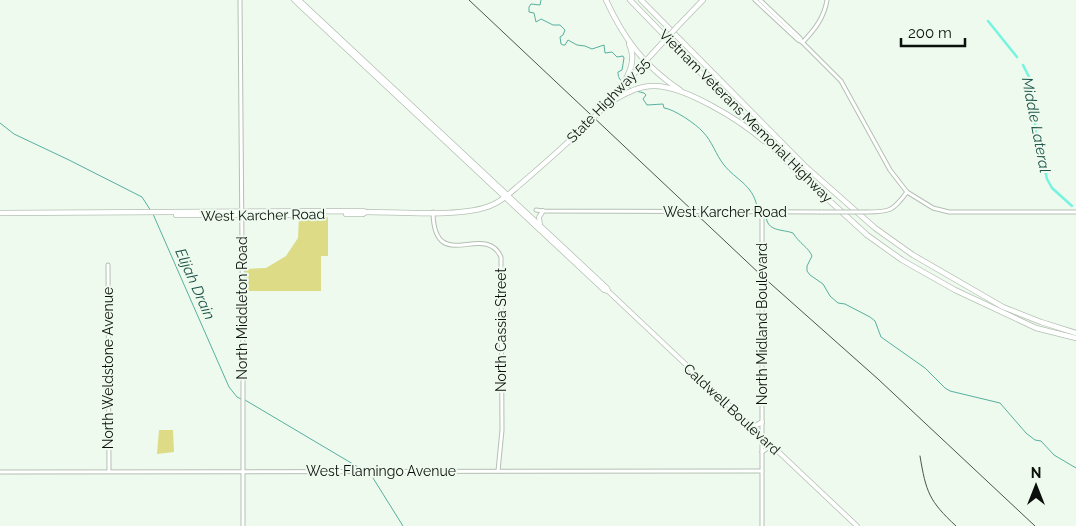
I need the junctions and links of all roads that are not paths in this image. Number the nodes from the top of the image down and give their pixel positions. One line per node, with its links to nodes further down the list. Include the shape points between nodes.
1 (240, 0): 29 (street, North Middleton Road)
2 (294, 0): 18 (main road)
3 (299, 0): 18 (main road)
4 (630, 0): 19 (highway, Vietnam Veterans Memorial Highway)
5 (643, 0): 33 (highway, Vietnam Veterans Memorial Highway, via 806,167 875,228 913,255 1003,307)
6 (703, 0): 14 (highway, State Highway 55, bridge)
7 (755, 0): 11 (street)
8 (760, 0): 12 (street)
9 (827, 0): 13 (street, via 819,23)
10 (607, 2): 14 (highway, via 627,40); 15 (highway, via 633,56)
11 (760, 5): 12 (street); 13 (street)
12 (775, 14): 13 (street)
13 (802, 42): 20 (street, via 841,81 890,170)
14 (646, 61): 15 (highway, State Highway 55); 17 (highway, via 669,82)
15 (622, 86): 16 (highway, State Highway 55)
16 (618, 95): 17 (highway, via 652,86 671,88); 21 (highway, State Highway 55, bridge)
17 (720, 110): 19 (highway, via 749,129)
18 (454, 146): 21 (main road, Caldwell Boulevard)
19 (786, 161): 34 (highway, Vietnam Veterans Memorial Highway, via 867,235 902,260 955,290 1036,328)
20 (906, 192): 26 (street, West Karcher Road, bridge, via 891,210); 27 (street, via 933,208 949,212)
21 (506, 196): 25 (highway, West Karcher Road, via 492,205 473,210); 30 (main road, Caldwell Boulevard); 32 (main road, Caldwell Boulevard)
22 (536, 210): 23 (street, West Karcher Road)
23 (543, 211): 26 (street, West Karcher Road); 30 (main road, via 539,221)
24 (366, 212): 25 (highway, West Karcher Road); 29 (highway, West Karcher Road); 29 (highway, West Karcher Road)
25 (433, 212): 41 (street, North Cassia Street, via 435,233 441,241 451,245 488,245 495,248 501,257 502,430)
26 (762, 212): 35 (street, North Midland Boulevard)
27 (1076, 212)
28 (0, 213): 29 (highway, West Karcher Road)
29 (242, 214): 40 (street, North Middleton Road)
30 (541, 226): 32 (main road, Caldwell Boulevard)
31 (108, 264): 44 (street, North Weldstone Avenue)
32 (608, 291): 36 (main road, Caldwell Boulevard)
33 (1076, 333)
34 (1076, 338)
35 (762, 422): 36 (main road, via 755,426); 37 (street, North Midland Boulevard)
36 (750, 424): 37 (main road, Caldwell Boulevard)
37 (762, 436): 38 (main road, Caldwell Boulevard); 39 (street, North Midland Boulevard)
38 (775, 449): 39 (street); 47 (main road, Caldwell Boulevard)
39 (762, 452): 42 (street, North Midland Boulevard)
40 (242, 471): 41 (street, West Flamingo Avenue); 44 (street, West Flamingo Avenue); 45 (street, North Middleton Road)
41 (498, 471): 42 (street, West Flamingo Avenue)
42 (762, 471): 46 (street, North Midland Boulevard)
43 (0, 472): 44 (street, West Flamingo Avenue)
44 (109, 472)
45 (243, 526)
46 (762, 526)
47 (857, 526)

